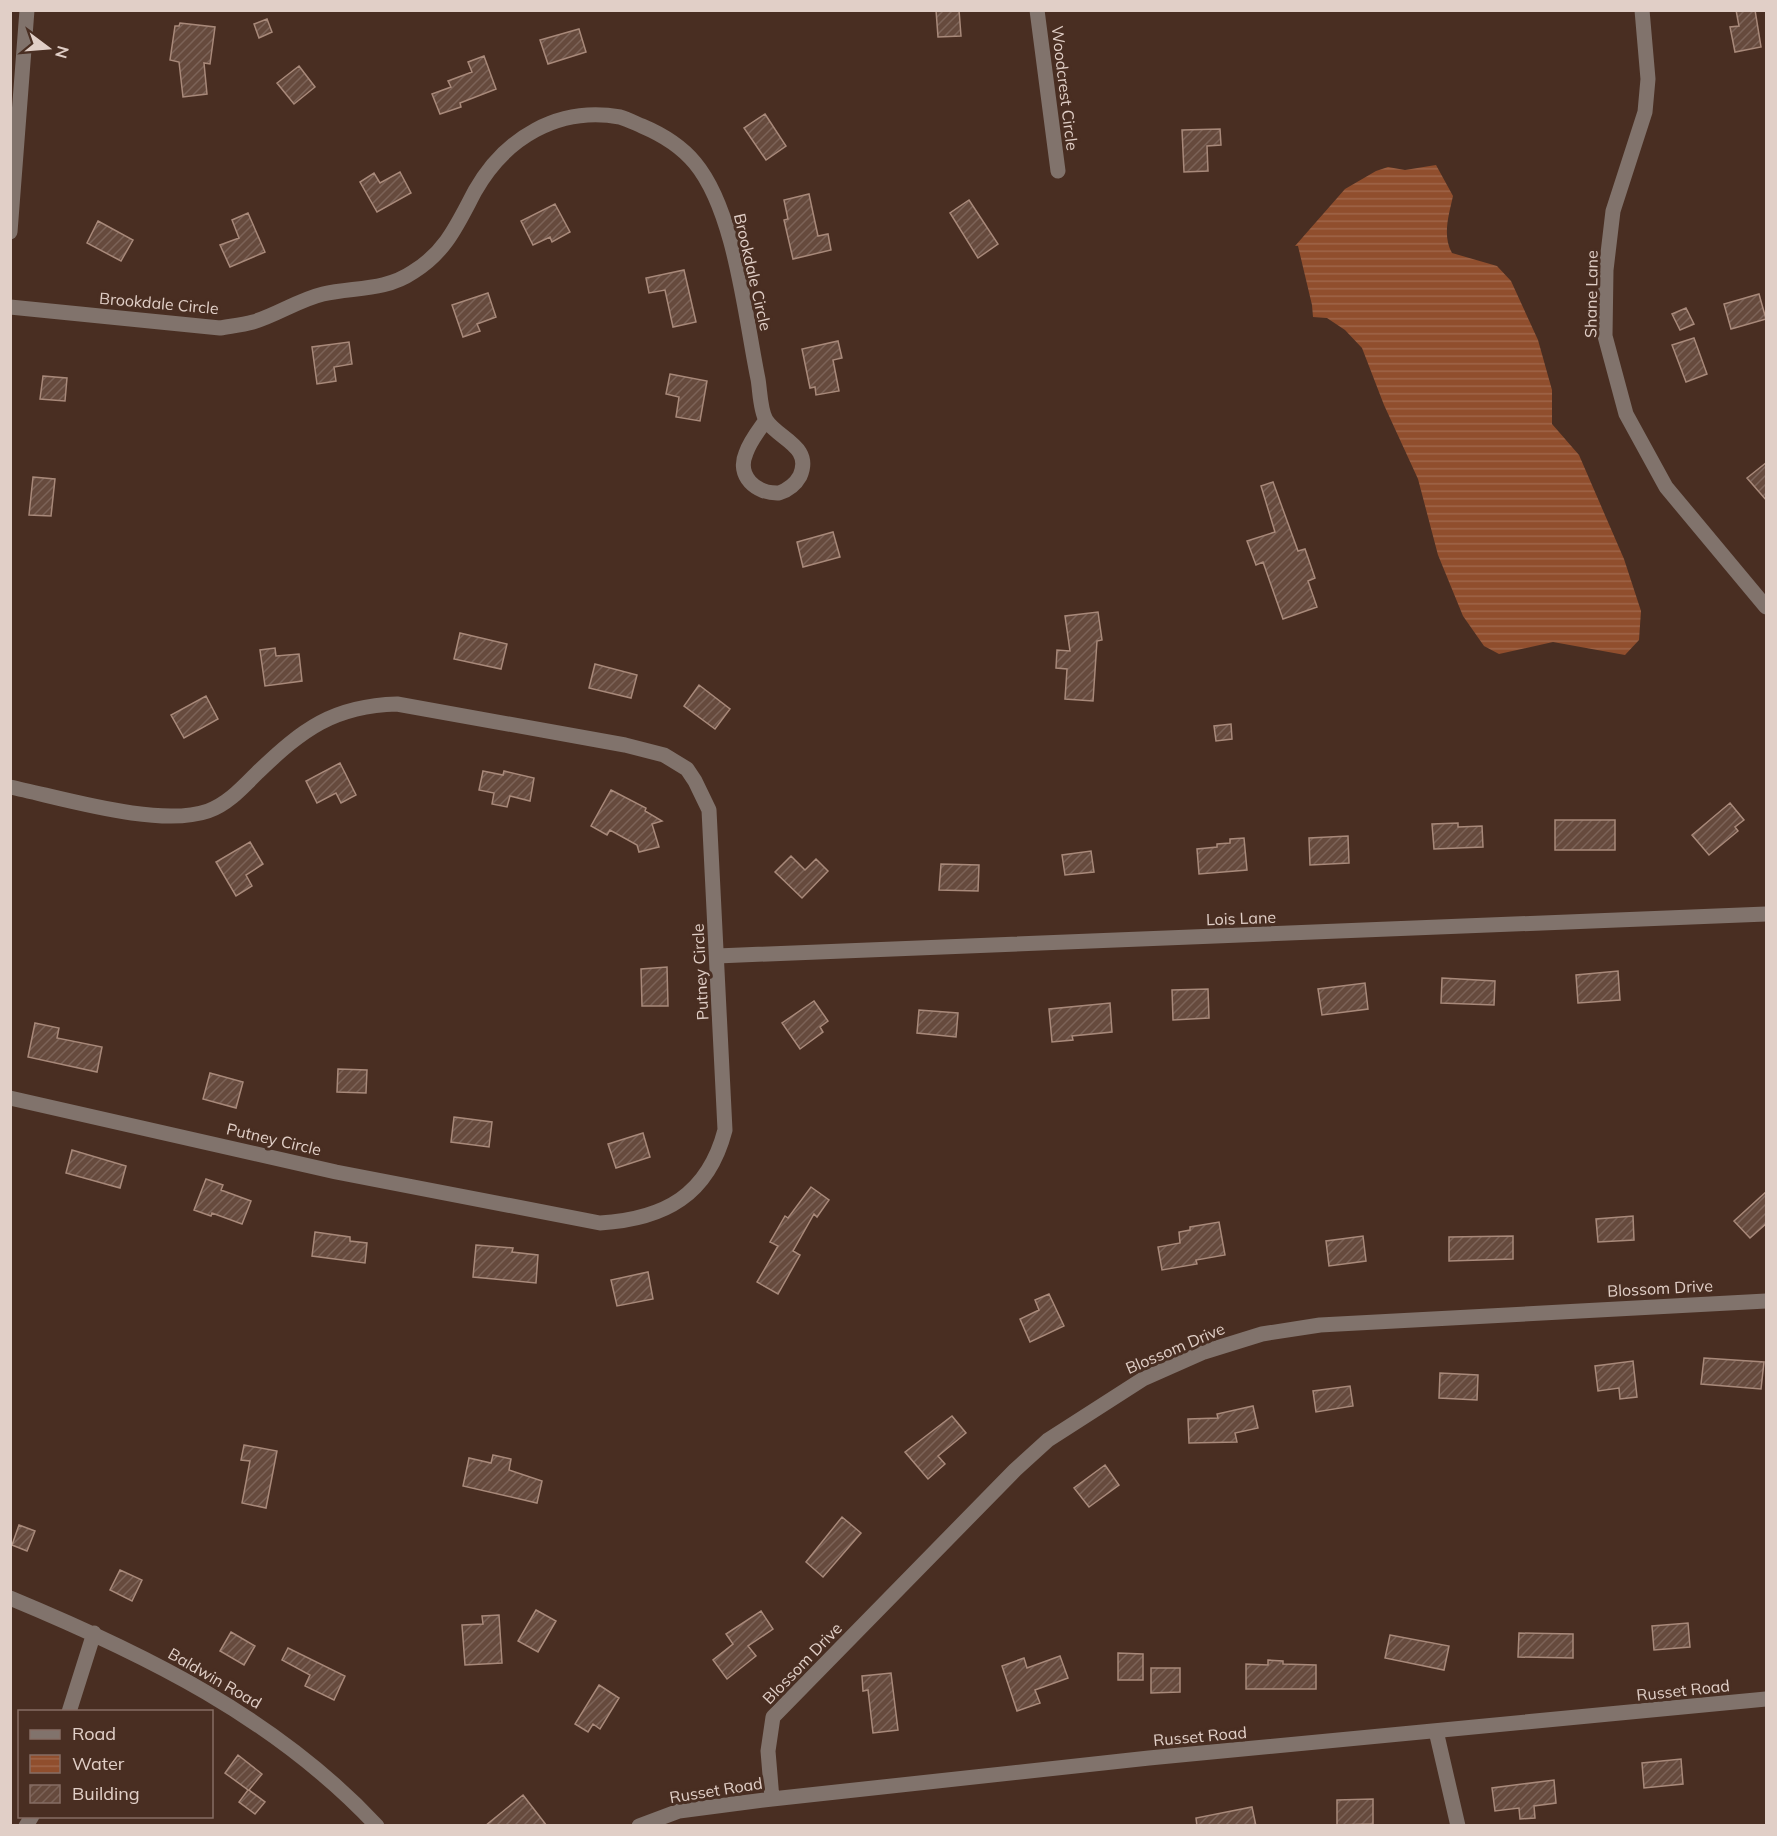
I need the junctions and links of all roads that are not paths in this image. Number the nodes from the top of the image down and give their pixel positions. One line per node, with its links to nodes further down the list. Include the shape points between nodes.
1 (27, 10): 5 (street)
2 (1037, 10): 4 (street, Woodcrest Circle)
3 (1642, 10): 9 (street, Shane Lane, via 1648,79 1645,111 1613,211 1606,270 1605,336 1626,414 1666,487)
4 (1058, 171)
5 (13, 178): 6 (street)
6 (10, 232)
7 (10, 307): 8 (street, Brookdale Circle, via 220,328 254,322 324,293 383,286 412,273 438,253 457,229 476,190 501,154 536,128 577,115 621,117 662,134 695,163 718,201 730,239)
8 (766, 420): 8 (street, via 795,445 801,457 799,477 791,488 779,493 758,490 748,481 744,468 745,454)
9 (1767, 607)
10 (10, 787): 12 (street, Putney Circle, via 153,817 182,817 208,811 231,799 287,744 314,725 366,705 397,704 645,749 687,769 709,810)
11 (1767, 914): 12 (street, Lois Lane)
12 (717, 956): 13 (street, Putney Circle, via 726,1130 720,1151 699,1185 682,1200 621,1221 600,1222 336,1172)
13 (10, 1098)
14 (1767, 1301): 20 (street, Blossom Drive, via 1320,1325 1234,1341 1143,1379 1048,1440 1015,1470 773,1717 768,1751)
15 (10, 1598): 16 (street, Baldwin Road)
16 (94, 1633): 18 (street); 21 (street, Baldwin Road, via 199,1686 253,1721 320,1769)
17 (1767, 1699): 19 (street, Russet Road)
18 (70, 1710)
19 (1436, 1731): 20 (street, Russet Road); 23 (street)
20 (772, 1799): 22 (street, Russet Road, via 679,1811)
21 (377, 1826)
22 (639, 1826)
23 (1458, 1826)

